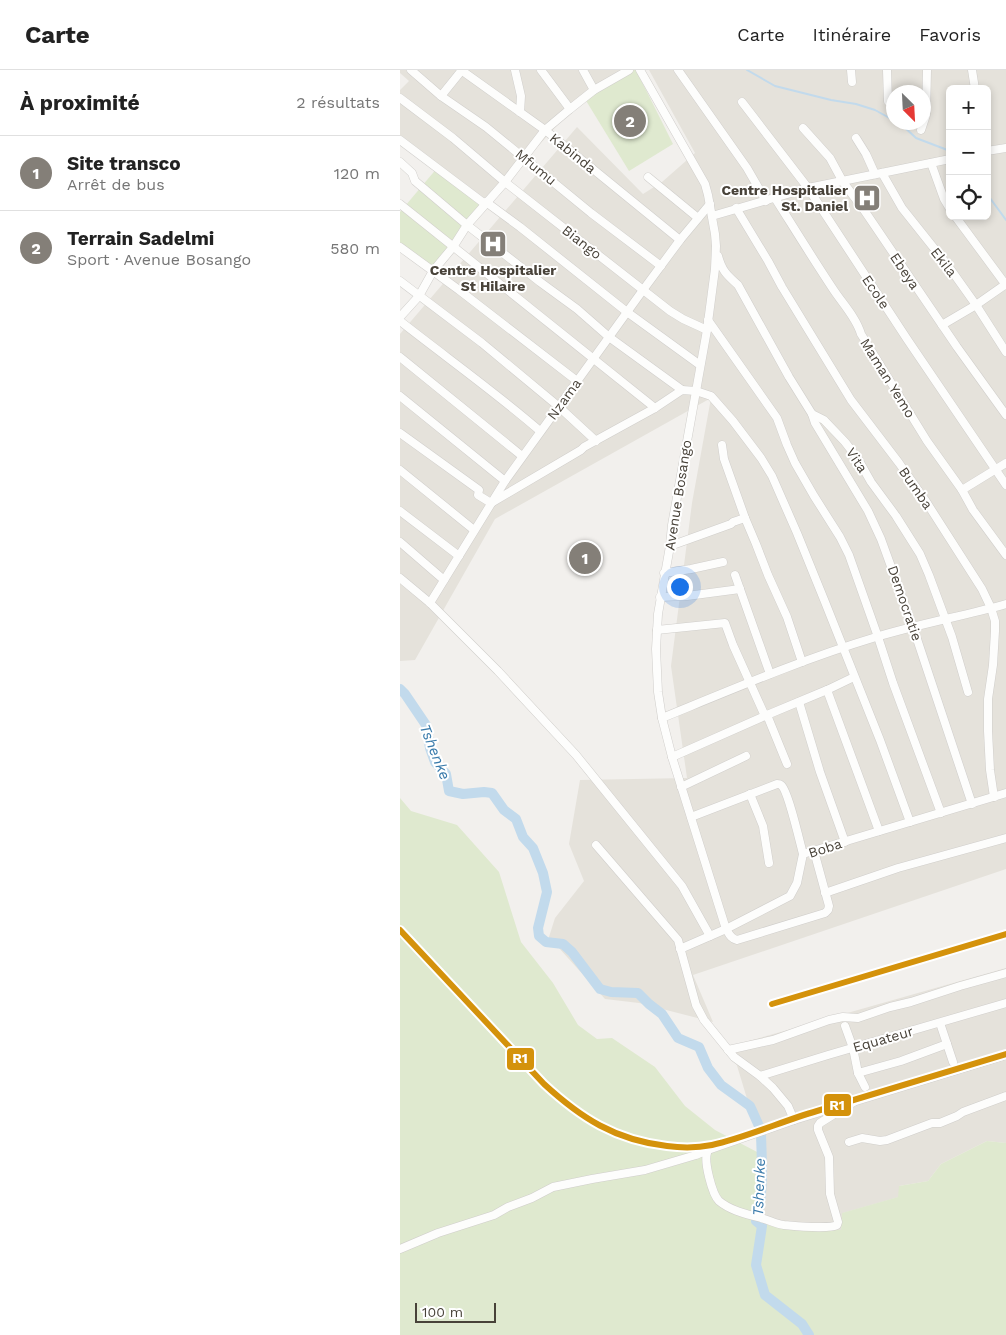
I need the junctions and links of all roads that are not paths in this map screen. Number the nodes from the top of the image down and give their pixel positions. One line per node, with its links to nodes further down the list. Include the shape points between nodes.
1 (410, 70): 18 (street, Mfumu)
2 (462, 70): 18 (street); 22 (street, Kabinda)
3 (515, 70): 22 (street, via 521,96)
4 (541, 70): 21 (street)
5 (583, 70): 17 (street)
6 (629, 70): 17 (street)
7 (640, 70): 43 (street, Avenue Bosango, via 701,176)
8 (678, 70): 39 (street, via 747,168)
9 (851, 70): 13 (street)
10 (887, 70): 14 (street)
11 (927, 70): 15 (street)
12 (972, 70): 16 (street)
13 (852, 82)
14 (887, 85)
15 (927, 85)
16 (974, 85)
17 (594, 90): 21 (street)
18 (441, 96): 29 (street, Mfumu)
19 (400, 98): 35 (street, Biango)
20 (742, 102): 37 (street, Ecole)
21 (570, 109): 24 (street)
22 (520, 112): 24 (street, Kabinda)
23 (803, 128): 36 (street, Ebeya, via 830,158)
24 (545, 130): 29 (street); 49 (street, Kabinda)
25 (856, 138): 33 (street, Ekila)
26 (400, 140): 41 (street)
27 (1006, 148): 28 (street)
28 (991, 151)
29 (524, 158): 35 (street); 53 (street, Mfumu)
30 (946, 160): 32 (street)
31 (400, 162): 48 (street, via 416,181)
32 (931, 164): 33 (street); 40 (street)
33 (878, 174): 36 (street); 59 (street, Ekila)
34 (648, 177): 46 (street)
35 (505, 182): 41 (street); 57 (street, Biango)
36 (843, 182): 37 (street); 64 (street, Ebeya)
37 (808, 188): 38 (street); 85 (street, Ecole)
38 (775, 198): 39 (street); 89 (street, Maman Yemo, via 858,325 927,441)
39 (766, 201): 44 (street)
40 (946, 202)
41 (486, 203): 48 (street); 60 (street)
42 (400, 204): 52 (street)
43 (710, 204): 45 (street, Avenue Bosango); 46 (street, Nzama)
44 (736, 208): 45 (street); 107 (street, Bumba, via 851,400 925,500)
45 (712, 216): 50 (street, Avenue Bosango)
46 (698, 218): 49 (street, Nzama)
47 (958, 220): 56 (street)
48 (467, 225): 52 (street); 66 (street)
49 (680, 240): 53 (street, Nzama)
50 (716, 246): 62 (street, Avenue Bosango); 77 (street, Vita, via 721,266 738,285)
51 (400, 247): 54 (street)
52 (453, 247): 54 (street); 69 (street)
53 (661, 266): 57 (street, Nzama)
54 (433, 271): 58 (street); 71 (street)
55 (400, 281): 58 (street)
56 (1006, 285): 59 (street)
57 (643, 290): 60 (street, Nzama); 65 (street, Biango, via 683,319)
58 (419, 296): 61 (street); 75 (street)
59 (976, 305): 64 (street); 67 (street, Ekila)
60 (627, 312): 66 (street, Nzama); 70 (street)
61 (400, 317)
62 (708, 320): 65 (street, Avenue Bosango); 111 (street, via 777,418 796,463 849,555)
63 (400, 321): 79 (street)
64 (942, 325): 78 (street, Ebeya)
65 (707, 330): 70 (street, Avenue Bosango)
66 (609, 337): 69 (street, Nzama); 72 (street)
67 (1006, 352)
68 (400, 357): 83 (street)
69 (592, 359): 71 (street, Nzama); 76 (street)
70 (700, 365): 73 (street, Avenue Bosango)
71 (577, 381): 75 (street, Nzama)
72 (682, 390): 73 (street); 76 (street)
73 (696, 392): 95 (street, Avenue Bosango); 112 (street, via 711,396 767,467)
74 (400, 396): 87 (street)
75 (558, 406): 79 (street, Nzama); 81 (street)
76 (655, 408): 81 (street)
77 (812, 414): 108 (street, Vita, via 824,420 845,442 900,524 924,563); 109 (street, Democratie, via 868,511)
78 (1006, 415)
79 (540, 431): 83 (street, Nzama)
80 (400, 433): 90 (street, via 479,490 478,495)
81 (596, 441): 90 (street)
82 (722, 446): 92 (street)
83 (522, 456): 87 (street, Nzama)
84 (1006, 463): 85 (street)
85 (995, 469): 88 (street, Ecole); 89 (street)
86 (400, 470): 93 (street)
87 (505, 481): 90 (street, Nzama)
88 (1006, 485)
89 (962, 490): 96 (street, Maman Yemo, via 972,510)
90 (491, 504): 93 (street, Nzama)
91 (400, 511): 97 (street)
92 (745, 518): 95 (street); 113 (street, via 787,617)
93 (474, 530): 97 (street, Nzama)
94 (400, 542): 102 (street)
95 (670, 546): 99 (street, Avenue Bosango)
96 (1006, 554)
97 (459, 556): 102 (street, Nzama)
98 (723, 562): 99 (street)
99 (664, 573): 104 (street, Avenue Bosango)
100 (735, 575): 103 (street)
101 (400, 578): 105 (street)
102 (444, 580): 105 (street, Nzama)
103 (740, 589): 104 (street); 114 (street)
104 (660, 597): 110 (street, Avenue Bosango)
105 (430, 603): 142 (street, via 576,755 682,886)
106 (1006, 604): 107 (street)
107 (991, 608): 108 (street); 128 (street, Bumba, via 995,631 988,731)
108 (945, 620): 109 (street); 118 (street, Vita)
109 (913, 627): 111 (street); 129 (street, Democratie)
110 (657, 630): 116 (street, via 725,623); 121 (street, Avenue Bosango, via 658,692)
111 (878, 637): 112 (street); 130 (street)
112 (843, 648): 113 (street); 115 (street)
113 (802, 662): 114 (street)
114 (770, 674): 116 (street)
115 (854, 677): 117 (street); 132 (street)
116 (749, 682): 120 (street); 121 (street)
117 (827, 690): 119 (street); 133 (street)
118 (968, 692)
119 (799, 702): 120 (street); 135 (street)
120 (766, 715): 123 (street); 124 (street)
121 (662, 718): 123 (street, Avenue Bosango)
122 (746, 756): 125 (street)
123 (672, 757): 125 (street, Avenue Bosango)
124 (787, 764)
125 (681, 787): 131 (street, Avenue Bosango)
126 (1006, 793): 128 (street, Boba)
127 (750, 794): 131 (street); 138 (street, via 781,784); 139 (street, via 763,826)
128 (994, 797): 129 (street, Boba)
129 (972, 804): 130 (street, Boba)
130 (941, 813): 132 (street, Boba)
131 (691, 817): 141 (street, Avenue Bosango)
132 (910, 822): 133 (street, Boba)
133 (879, 831): 135 (street, Boba)
134 (1006, 838): 140 (street, via 898,868)
135 (845, 842): 137 (street, Boba)
136 (596, 845): 143 (street, via 678,940)
137 (814, 851): 138 (street, Boba); 140 (street)
138 (803, 854): 141 (street, Boba, via 798,883 790,896)
139 (769, 863)
140 (825, 893): 141 (street, via 829,906 825,913 737,940)
141 (726, 930): 142 (street, Boba)
142 (710, 936): 143 (street, Boba)
143 (680, 949): 150 (street, via 696,1005)
144 (1006, 973): 150 (street, via 858,1018 829,1020 773,1040)
145 (1006, 1004): 146 (street, Equateur)
146 (940, 1023): 148 (street); 149 (street, Equateur)
147 (845, 1026): 149 (street)
148 (947, 1044): 152 (street); 153 (street)
149 (853, 1048): 153 (street); 154 (street, Equateur)
150 (728, 1050): 154 (street)
151 (1006, 1055): 157 (street)
152 (953, 1062)
153 (858, 1073): 155 (street)
154 (760, 1076): 158 (street, via 788,1106)
155 (865, 1087)
156 (1006, 1096): 159 (street, via 893,1138 880,1141 862,1138)
157 (855, 1101): 158 (street); 160 (street, via 818,1126 829,1157 830,1194 837,1225 832,1227 783,1225 733,1210 717,1199 706,1164)
158 (794, 1120): 160 (street)
159 (849, 1142)
160 (706, 1151): 161 (street, via 645,1170 553,1188)
161 (400, 1249)

